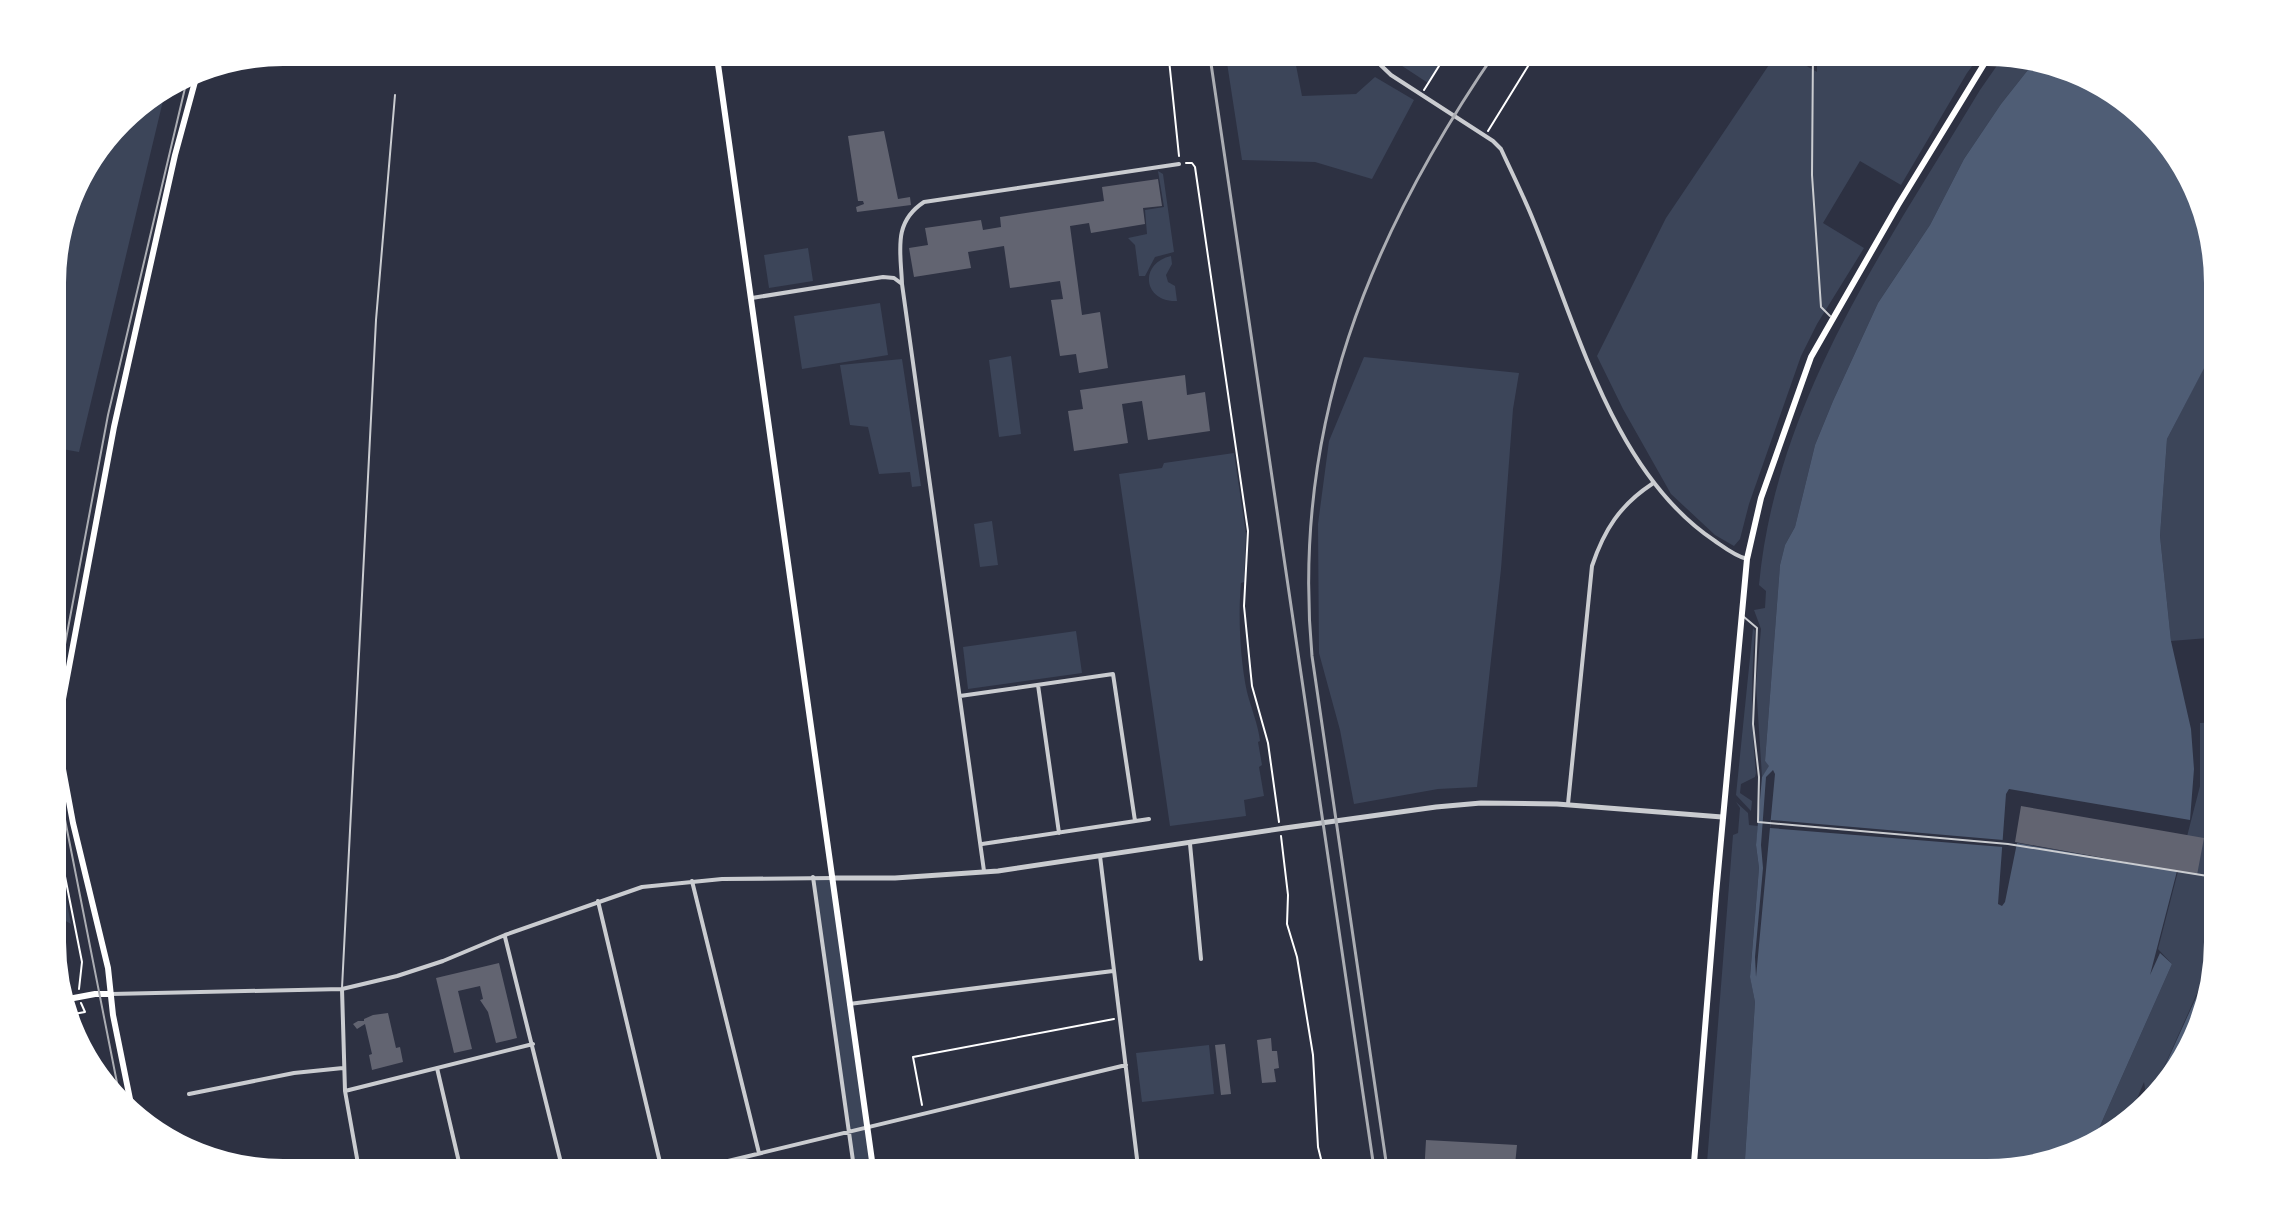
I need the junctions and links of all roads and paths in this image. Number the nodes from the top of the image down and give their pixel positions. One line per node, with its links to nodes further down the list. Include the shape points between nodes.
1 (718, 64): 14 (main road)
2 (1169, 64): 12 (path)
3 (1380, 64): 11 (street)
4 (1440, 64): 9 (path)
5 (1529, 64): 11 (path)
6 (1813, 64): 15 (lane, via 1812,175 1821,307)
7 (1984, 64): 15 (main road)
8 (195, 83): 20 (main road, via 114,427)
9 (1428, 83)
10 (395, 95): 43 (lane, via 376,320)
11 (1485, 135): 16 (street, via 1501,149 1606,402)
12 (1179, 164): 13 (street, via 924,202 900,229); 23 (path, via 1195,167 1248,531 1244,606 1252,686)
13 (902, 284): 14 (street, via 883,277); 21 (street)
14 (751, 298): 37 (main road)
15 (1831, 317): 17 (main road, via 1789,413)
16 (1652, 484): 17 (street, via 1702,533); 24 (street, via 1614,518 1592,566)
17 (1747, 559): 18 (main road)
18 (1743, 617): 25 (main road); 36 (lane, via 1757,628 1753,710 1758,822 2008,844)
19 (1038, 685): 21 (street); 27 (street, via 1113,674); 28 (street)
20 (64, 694)
21 (960, 696): 29 (street)
22 (64, 766): 45 (main road)
23 (1273, 783)
24 (1568, 804): 25 (street); 30 (street, via 1436,807)
25 (1722, 817): 73 (main road)
26 (1149, 819): 27 (street)
27 (1135, 821): 28 (street)
28 (1059, 833): 29 (street)
29 (982, 844): 34 (street)
30 (1190, 844): 31 (street); 41 (street)
31 (1100, 856): 34 (street); 42 (street)
32 (1285, 865): 72 (path, via 1287,924 1313,1055)
33 (64, 871): 44 (path, via 82,962)
34 (984, 871): 37 (street)
35 (813, 877): 37 (street); 38 (street); 60 (street)
36 (2206, 877)
37 (834, 878): 47 (main road)
38 (692, 881): 39 (street, via 642,887); 61 (street)
39 (598, 901): 40 (street); 66 (street)
40 (505, 935): 43 (street, via 397,976); 51 (street)
41 (1201, 959)
42 (1114, 971): 47 (street); 50 (street)
43 (342, 989): 45 (street); 53 (street)
44 (78, 991)
45 (111, 994): 46 (main road); 57 (main road)
46 (72, 999)
47 (849, 1004): 59 (main road)
48 (85, 1012): 49 (path)
49 (77, 1013)
50 (1120, 1018): 52 (street); 58 (path, via 913,1057)
51 (533, 1044): 54 (street); 65 (street)
52 (1126, 1065): 58 (street); 71 (street)
53 (343, 1068): 55 (street); 56 (street)
54 (437, 1068): 55 (street); 64 (street)
55 (345, 1091): 63 (street)
56 (189, 1094)
57 (130, 1098)
58 (924, 1114): 59 (street)
59 (867, 1128): 60 (street); 70 (main road)
60 (848, 1132): 61 (street); 69 (street)
61 (759, 1153): 62 (street)
62 (749, 1156): 67 (street); 68 (path)
63 (357, 1161)
64 (459, 1161)
65 (561, 1161)
66 (660, 1161)
67 (728, 1161)
68 (750, 1161)
69 (853, 1161)
70 (872, 1161)
71 (1137, 1161)
72 (1322, 1161)
73 (1694, 1161)

